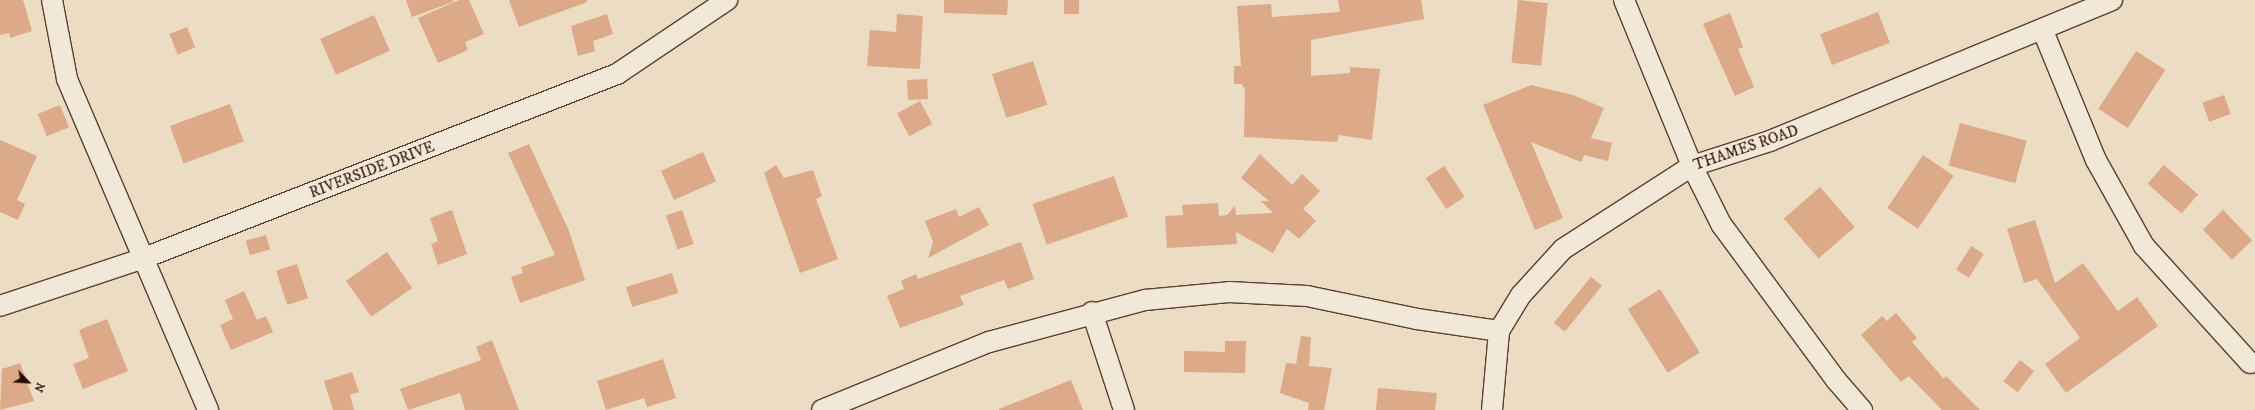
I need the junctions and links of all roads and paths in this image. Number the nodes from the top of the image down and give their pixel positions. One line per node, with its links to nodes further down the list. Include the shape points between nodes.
1 (52, 0): 7 (street, via 67,79)
2 (727, 0): 7 (street, RIVERSIDE DRIVE, via 617,74)
3 (1624, 0): 6 (street)
4 (2112, 0): 5 (street, THAMES ROAD)
5 (2043, 31): 6 (street, THAMES ROAD, via 1770,141); 11 (street, via 2096,160 2144,246)
6 (1692, 166): 10 (street, THAMES ROAD, via 1563,249 1521,295); 16 (street, via 1721,224 1836,380)
7 (144, 258): 8 (street, RIVERSIDE DRIVE); 12 (street)
8 (0, 306)
9 (1092, 312): 10 (street, via 1145,300 1229,292 1307,296); 13 (street, via 989,342); 14 (street)
10 (1499, 331): 15 (street, THAMES ROAD)
11 (2250, 363)
12 (208, 410)
13 (822, 410)
14 (1124, 410)
15 (1492, 410)
16 (1862, 410)

